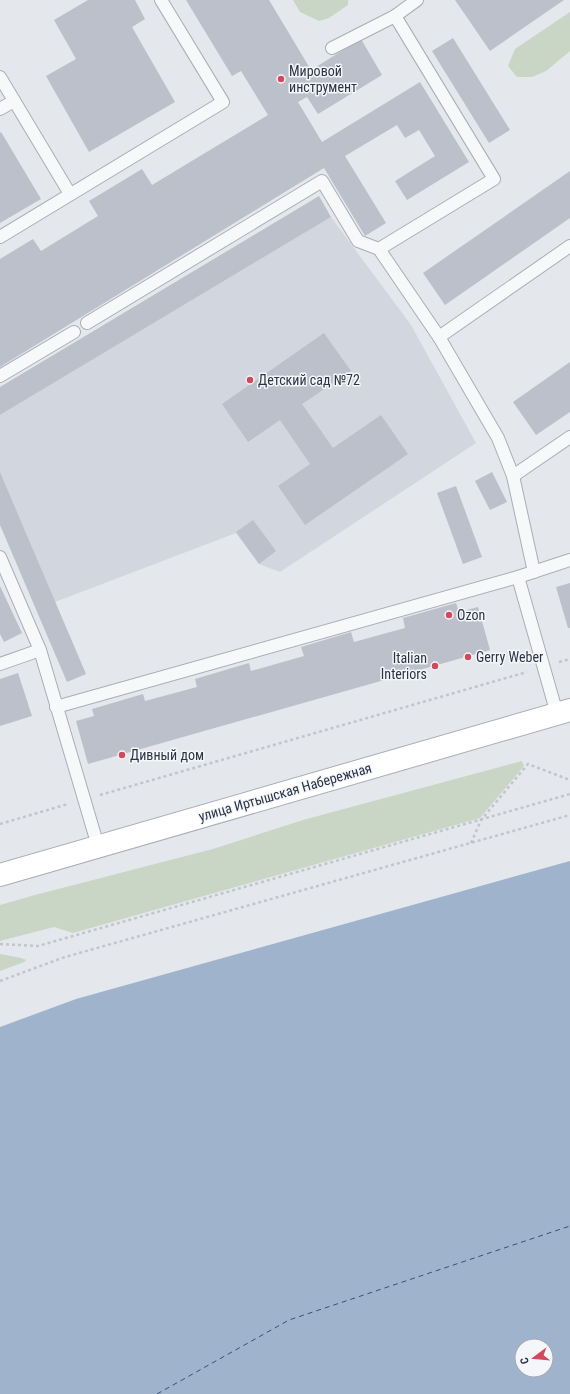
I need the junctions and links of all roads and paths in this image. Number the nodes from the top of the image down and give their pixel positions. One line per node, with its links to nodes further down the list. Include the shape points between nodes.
1 (161, 0): 8 (lane, via 222,102)
2 (417, 0): 3 (lane)
3 (395, 16): 4 (lane); 11 (lane, via 494,179)
4 (332, 48)
5 (0, 77): 6 (lane)
6 (14, 101): 7 (lane); 8 (lane)
7 (0, 109)
8 (70, 194): 9 (lane)
9 (0, 237)
10 (570, 246): 14 (lane)
11 (379, 249): 12 (lane, via 358,241 322,181); 14 (lane)
12 (87, 323)
13 (74, 332): 15 (lane)
14 (439, 337): 17 (lane, via 498,438)
15 (0, 376)
16 (570, 437): 17 (lane)
17 (513, 476): 20 (lane)
18 (0, 557): 22 (lane)
19 (570, 560): 20 (lane)
20 (534, 572): 21 (lane)
21 (518, 577): 25 (lane); 26 (lane)
22 (40, 650): 24 (lane); 26 (lane)
23 (570, 659): 25 (path)
24 (0, 664)
25 (544, 667): 27 (lane); 30 (path)
26 (56, 706): 30 (lane)
27 (564, 712): 35 (main road, улица Иртышская Набережная)
28 (570, 780): 32 (path, via 528,764)
29 (570, 794): 32 (path)
30 (84, 799): 33 (path); 35 (lane)
31 (570, 815): 34 (path)
32 (481, 820): 34 (path); 37 (path, via 38,946)
33 (0, 824)
34 (471, 843): 38 (path, via 65,957)
35 (98, 846): 36 (main road, улица Иртышская Набережная)
36 (0, 875)
37 (0, 944)
38 (0, 981)

